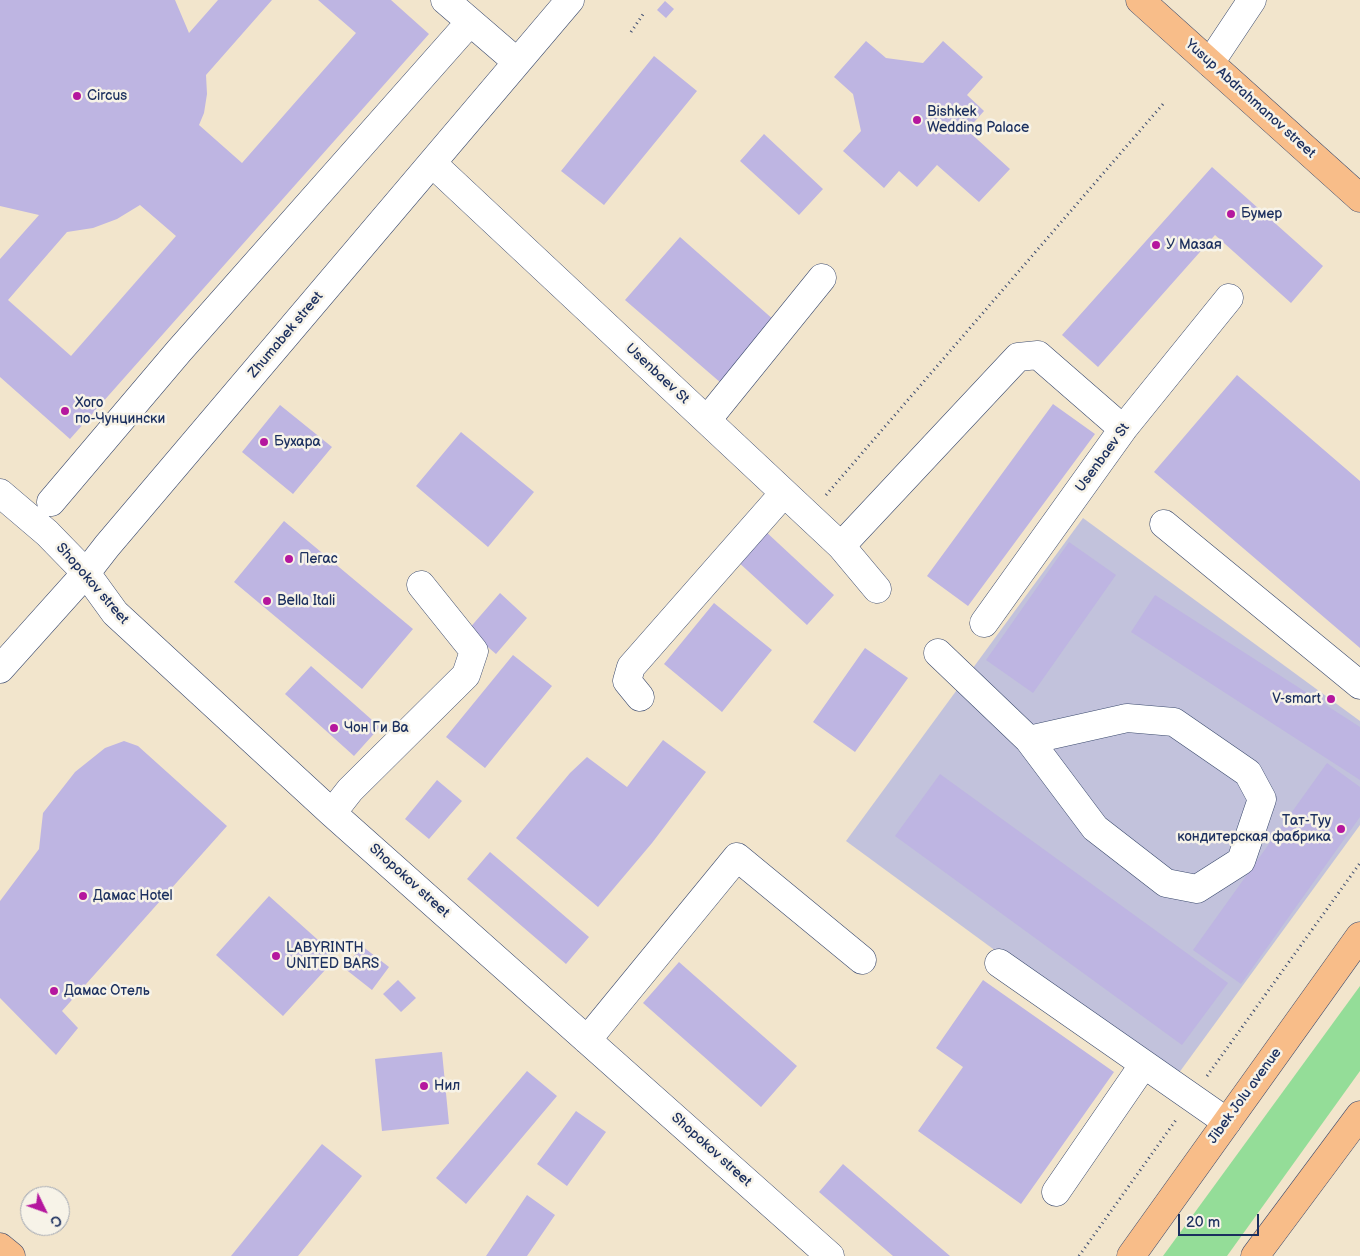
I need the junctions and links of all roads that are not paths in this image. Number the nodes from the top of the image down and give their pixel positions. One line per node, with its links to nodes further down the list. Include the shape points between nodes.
1 (445, 0): 5 (street)
2 (1140, 0): 7 (main road, Yusup Abdrahmanov street)
3 (1252, 0): 7 (street)
4 (565, 2): 6 (street, Zhumabek street)
5 (470, 22): 6 (street); 16 (street, via 230,293)
6 (517, 62): 8 (street, Zhumabek street)
7 (1210, 63): 9 (main road, Yusup Abdrahmanov street)
8 (432, 163): 12 (street, Usenbaev St); 19 (street, Zhumabek street)
9 (1360, 198)
10 (822, 278): 12 (street)
11 (1228, 298): 13 (street, Usenbaev St)
12 (706, 420): 15 (street, Usenbaev St)
13 (1123, 429): 18 (street, via 1038,355 1018,357); 22 (street, Usenbaev St)
14 (0, 493): 19 (street, Shopokov street, via 47,533)
15 (784, 493): 18 (street, Usenbaev St); 26 (street, via 631,667 627,681)
16 (52, 502)
17 (1164, 524): 25 (street)
18 (840, 546): 21 (street, Usenbaev St)
19 (86, 573): 24 (street, Zhumabek street); 28 (street, Shopokov street, via 115,613)
20 (421, 585): 28 (street, via 474,651 466,675 350,790)
21 (877, 589)
22 (984, 623)
23 (938, 652): 27 (street)
24 (0, 669)
25 (1360, 685)
26 (640, 697)
27 (1029, 740): 27 (street, via 1094,828 1166,883 1197,889 1240,861 1262,799 1248,773 1174,722 1127,718)
28 (332, 813): 32 (street, Shopokov street)
29 (1360, 936): 35 (main road, Jibek Jolu avenue)
30 (862, 960): 32 (street, via 737,857)
31 (999, 964): 33 (street)
32 (587, 1040): 39 (street, Shopokov street)
33 (1144, 1064): 35 (street); 36 (street)
34 (1360, 1115): 41 (main road)
35 (1227, 1122): 40 (main road, Jibek Jolu avenue)
36 (1056, 1192)
37 (0, 1247): 38 (main road)
38 (11, 1256)
39 (830, 1256)
40 (1131, 1256)
41 (1255, 1256)

